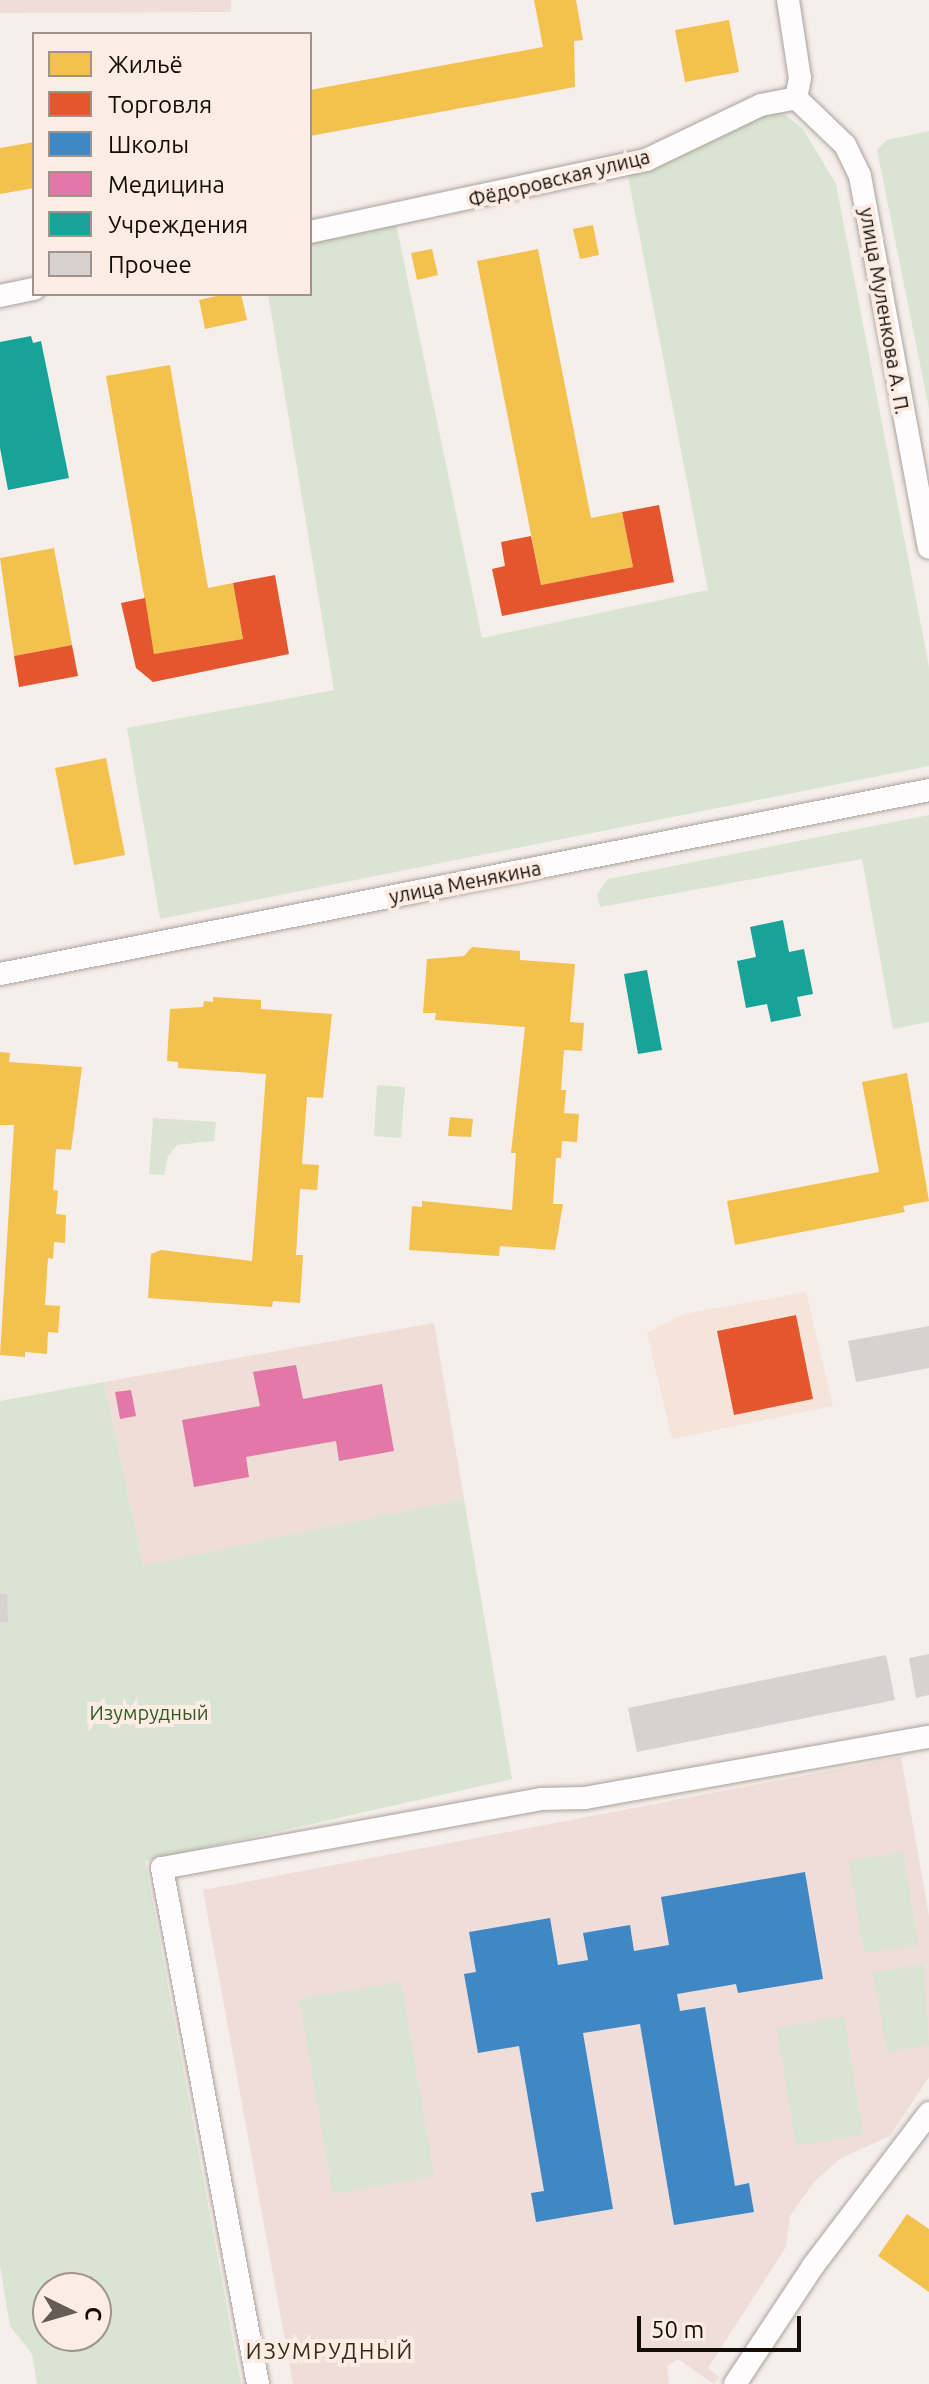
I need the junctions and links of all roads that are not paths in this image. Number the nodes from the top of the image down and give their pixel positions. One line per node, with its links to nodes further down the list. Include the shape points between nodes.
1 (788, 0): 2 (street, via 800,78)
2 (796, 98): 3 (street, Фёдоровская улица, via 761,105 646,160); 6 (street, улица Муленкова А. П., via 845,145 860,176)
3 (312, 232)
4 (32, 289): 5 (street)
5 (0, 296)
6 (929, 548)
7 (929, 790): 8 (street, улица Менякина)
8 (0, 974)
9 (929, 1737): 11 (street, via 585,1798 541,1799 162,1868)
10 (929, 2113): 12 (street, via 813,2266)
11 (258, 2384)
12 (735, 2384)

